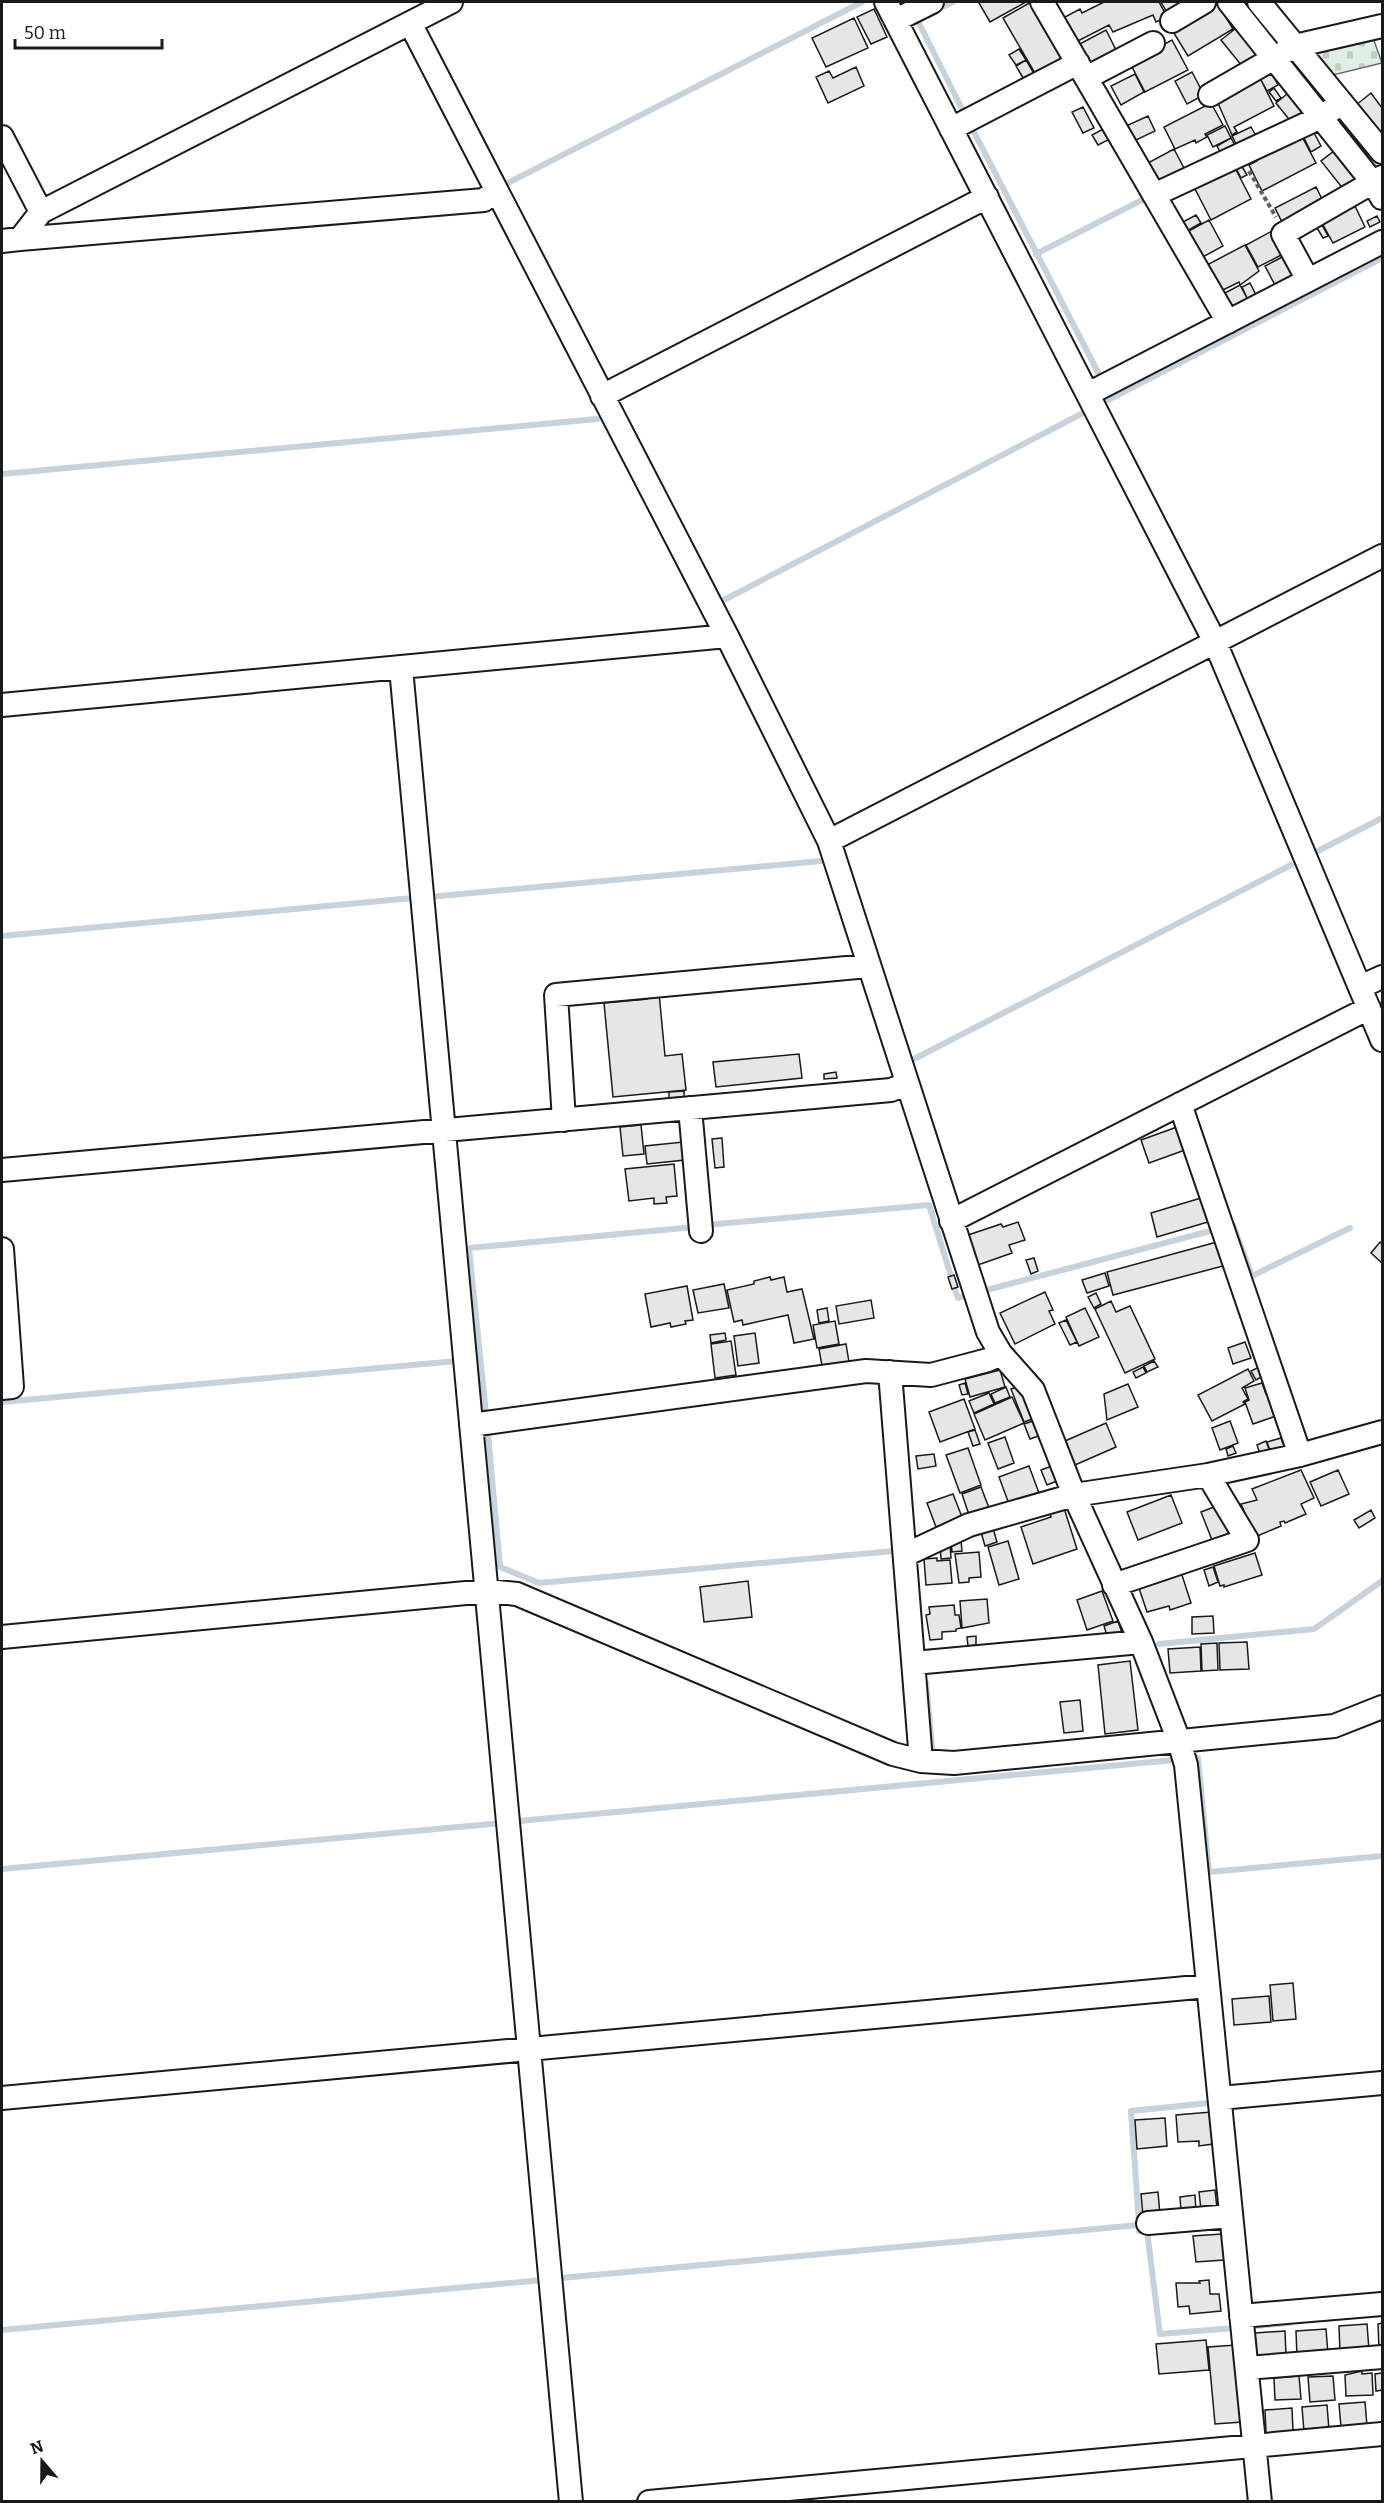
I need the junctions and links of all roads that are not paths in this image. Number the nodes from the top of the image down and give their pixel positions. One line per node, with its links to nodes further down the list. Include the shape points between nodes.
1 (451, 2): 9 (street)
2 (932, 2): 7 (street)
3 (1042, 2): 13 (street)
4 (1204, 2): 8 (street)
5 (1229, 2): 12 (street)
6 (1259, 2): 12 (street)
7 (891, 11): 17 (street)
8 (1172, 21)
9 (410, 23): 21 (street); 24 (street)
10 (1383, 26): 12 (street)
11 (1153, 43): 13 (street)
12 (1284, 52): 14 (street); 15 (street); 16 (street)
13 (1082, 71): 17 (street); 22 (street)
14 (1210, 95)
15 (1342, 104): 16 (street); 19 (street)
16 (1321, 117): 20 (street); 22 (street)
17 (951, 129): 23 (street)
18 (2, 137): 24 (street)
19 (1383, 152)
20 (1379, 185): 27 (street, via 1283,234)
21 (495, 191): 25 (street, via 484,200); 30 (street)
22 (1154, 195): 28 (street)
23 (987, 198): 29 (street); 30 (street)
24 (41, 212): 25 (street)
25 (11, 240)
26 (1383, 242): 27 (street)
27 (1308, 280): 28 (street)
28 (1228, 322): 29 (street)
29 (1088, 394): 33 (street)
30 (602, 396): 32 (street)
31 (1383, 556): 33 (street)
32 (727, 636): 34 (street); 36 (street)
33 (1215, 642): 36 (street); 39 (street)
34 (401, 668): 35 (street); 45 (street)
35 (2, 705)
36 (829, 841): 37 (street)
37 (868, 966): 41 (street); 44 (street, via 556,995)
38 (1383, 977): 39 (street)
39 (1365, 997): 40 (street); 42 (street)
40 (1383, 1040)
41 (906, 1084): 43 (street, via 891,1090); 47 (street)
42 (1180, 1104): 47 (street); 55 (street)
43 (690, 1108): 44 (street); 48 (street)
44 (564, 1120): 45 (street)
45 (444, 1131): 46 (street); 53 (street)
46 (2, 1170)
47 (951, 1221): 50 (street, via 988,1332)
48 (701, 1231)
49 (2, 1249): 52 (street, via 12,1387)
50 (1001, 1354): 51 (street, via 931,1375); 57 (street, via 1033,1390)
51 (890, 1372): 53 (street, via 866,1371); 58 (street)
52 (2, 1388)
53 (471, 1425): 60 (street)
54 (1383, 1432): 55 (street)
55 (1300, 1455): 56 (street)
56 (1208, 1475): 57 (street); 59 (street, via 1247,1540)
57 (1074, 1495): 58 (street, via 969,1525); 59 (street)
58 (905, 1555): 63 (street)
59 (1114, 1585): 62 (street)
60 (487, 1591): 61 (street); 66 (street, via 517,1594 882,1749); 68 (street)
61 (2, 1637)
62 (1141, 1642): 63 (street); 65 (street)
63 (914, 1663): 66 (street)
64 (1383, 1707): 65 (street, via 1334,1726)
65 (1179, 1741): 66 (street, via 954,1763); 67 (street, via 1186,1765)
66 (921, 1761)
67 (1208, 1986): 68 (street); 71 (street)
68 (530, 2050): 70 (street); 80 (street)
69 (1383, 2083): 71 (street)
70 (2, 2098)
71 (1220, 2098): 72 (street)
72 (1232, 2216): 73 (street); 75 (street)
73 (1148, 2223)
74 (1383, 2304): 75 (street)
75 (1241, 2316): 77 (street)
76 (1383, 2357): 77 (street)
77 (1247, 2368): 79 (street)
78 (1383, 2434): 79 (street)
79 (1255, 2445): 81 (street); 82 (street)
80 (571, 2502)
81 (649, 2502)
82 (1260, 2502)

